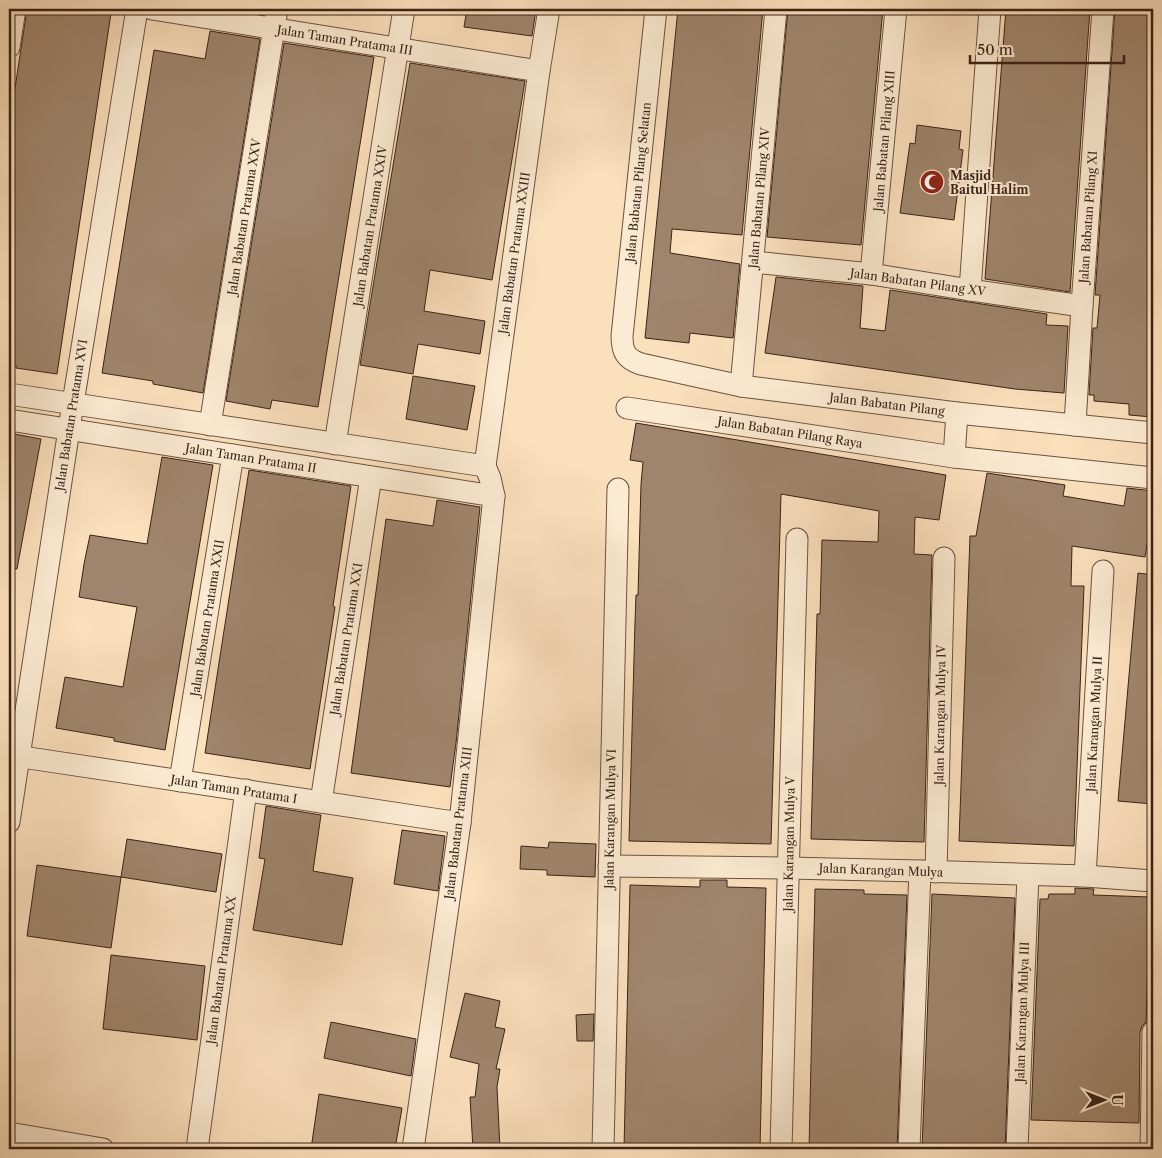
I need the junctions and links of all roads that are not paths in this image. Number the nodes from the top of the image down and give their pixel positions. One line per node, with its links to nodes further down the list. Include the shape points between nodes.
1 (15, 9): 12 (street)
2 (136, 9): 22 (street, Jalan Babatan Pratama XVI)
3 (152, 9): 11 (street, Jalan Taman Pratama III)
4 (404, 9): 13 (street, Jalan Babatan Pratama XXIV)
5 (549, 9): 14 (street, Jalan Babatan Pratama XXIII)
6 (656, 9): 19 (street, Jalan Babatan Pilang Selatan, via 622,336)
7 (776, 9): 15 (street, Jalan Babatan Pilang XIV)
8 (896, 9): 16 (street, Jalan Babatan Pilang XIII)
9 (990, 9): 17 (street)
10 (1103, 9): 18 (street, Jalan Babatan Pilang XI)
11 (275, 19): 13 (street, Jalan Taman Pratama III); 26 (street, Jalan Babatan Pratama XXV)
12 (9, 47)
13 (398, 48): 14 (street, Jalan Taman Pratama III); 30 (street, Jalan Babatan Pratama XXIV)
14 (539, 71): 33 (street, Jalan Babatan Pratama XXIII)
15 (753, 262): 16 (street, Jalan Babatan Pilang XV); 20 (street, Jalan Babatan Pilang XIV)
16 (871, 274): 17 (street, Jalan Babatan Pilang XV)
17 (970, 290): 18 (street, Jalan Babatan Pilang XV)
18 (1082, 306): 27 (street, Jalan Babatan Pilang XI)
19 (626, 354): 20 (street, Jalan Babatan Pilang, via 631,361 641,364)
20 (741, 386): 25 (street, Jalan Babatan Pilang)
21 (9, 394): 22 (street)
22 (73, 404): 26 (street); 28 (street, Jalan Babatan Pratama XVI)
23 (627, 408): 31 (street, Jalan Babatan Pilang Raya)
24 (9, 420): 28 (street, Jalan Taman Pratama II)
25 (956, 420): 27 (street, Jalan Babatan Pilang); 31 (street)
26 (210, 424): 30 (street)
27 (1075, 424): 29 (street, Jalan Babatan Pilang)
28 (69, 429): 32 (street, Jalan Taman Pratama II); 41 (street, Jalan Babatan Pratama XVI)
29 (1153, 433)
30 (336, 444): 33 (street)
31 (954, 452): 35 (street, Jalan Babatan Pilang Raya)
32 (233, 455): 34 (street, Jalan Taman Pratama II); 42 (street, Jalan Babatan Pratama XXII)
33 (485, 466): 37 (street, Jalan Babatan Pratama XXIII)
34 (371, 477): 37 (street, Jalan Taman Pratama II); 44 (street, Jalan Babatan Pratama XXI)
35 (1153, 478)
36 (618, 489): 47 (street, Jalan Karangan Mulya VI)
37 (494, 496): 46 (street, Jalan Babatan Pratama XIII)
38 (797, 539): 48 (street, Jalan Karangan Mulya V)
39 (944, 558): 49 (street, Jalan Karangan Mulya IV)
40 (1103, 571): 51 (street, Jalan Karangan Mulya II)
41 (13, 755): 42 (street, Jalan Taman Pratama I); 45 (street, Jalan Babatan Pratama XVI)
42 (180, 780): 43 (street, Jalan Taman Pratama I)
43 (246, 790): 44 (street, Jalan Taman Pratama I); 56 (street, Jalan Babatan Pratama XX)
44 (321, 802): 46 (street, Jalan Taman Pratama I)
45 (9, 822)
46 (460, 823): 57 (street, Jalan Babatan Pratama XIII)
47 (609, 866): 48 (street, Jalan Karangan Mulya); 58 (street, Jalan Karangan Mulya VI)
48 (788, 868): 49 (street, Jalan Karangan Mulya); 59 (street, Jalan Karangan Mulya V)
49 (928, 871): 50 (street, Jalan Karangan Mulya); 60 (street, Jalan Karangan Mulya IV)
50 (1028, 875): 51 (street, Jalan Karangan Mulya); 61 (street, Jalan Karangan Mulya III)
51 (1085, 876): 52 (street, Jalan Karangan Mulya)
52 (1153, 881)
53 (1153, 1032): 62 (street)
54 (9, 1133): 55 (street)
55 (103, 1149)
56 (197, 1149)
57 (412, 1149)
58 (603, 1149)
59 (781, 1149)
60 (909, 1149)
61 (1017, 1149)
62 (1150, 1149)

